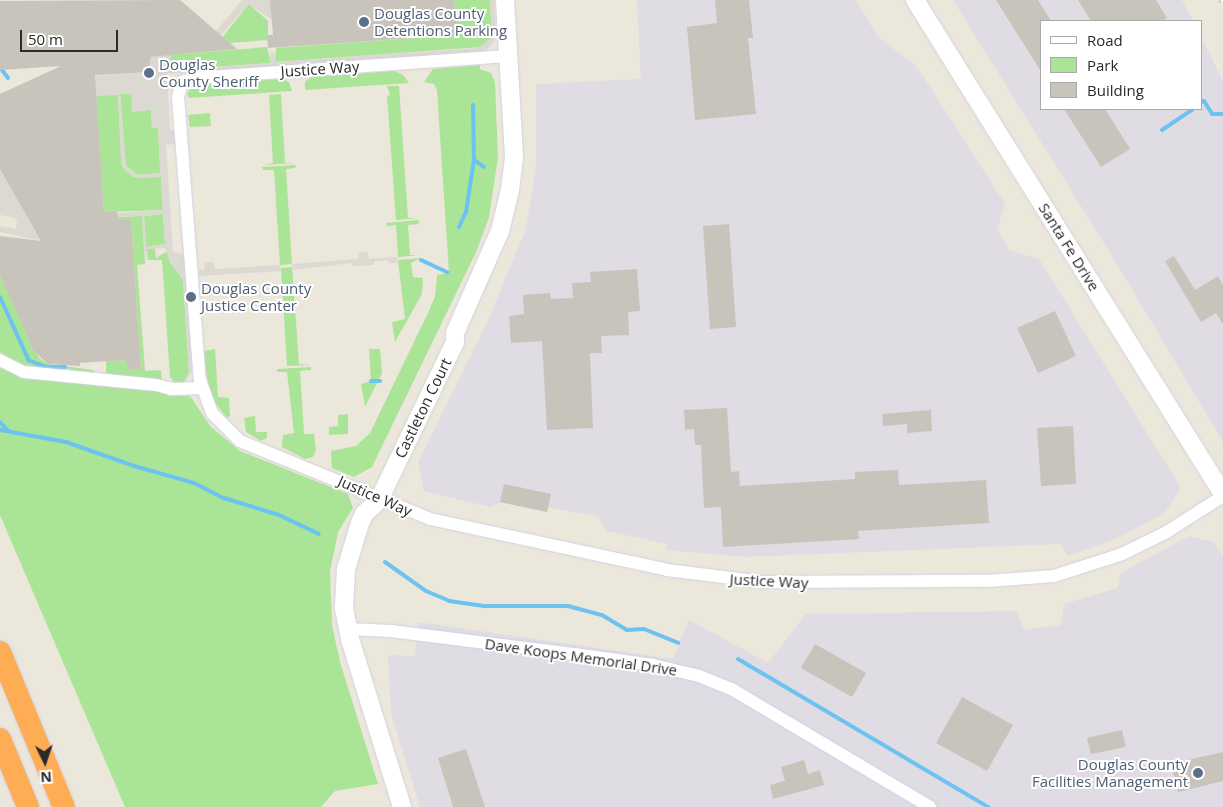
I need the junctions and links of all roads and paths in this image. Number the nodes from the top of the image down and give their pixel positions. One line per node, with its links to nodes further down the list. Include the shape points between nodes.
1 (505, 0): 3 (street, Castleton Court)
2 (915, 0): 6 (street, Santa Fe Drive)
3 (508, 56): 5 (street, Justice Way, via 194,78 182,82 178,97); 7 (street, Castleton Court, via 514,156 500,232 455,333 455,342)
4 (0, 360): 5 (street, via 15,370 33,373 156,384 172,389)
5 (202, 388): 7 (street, Justice Way, via 217,420 240,441 353,485)
6 (1223, 495): 7 (street, Justice Way, via 1139,546 1100,564 1054,576 988,581 818,584 764,582 667,570 430,519)
7 (379, 500): 8 (street, Castleton Court, via 364,514 350,551 344,597)
8 (348, 629): 13 (street, Castleton Court); 14 (street, Dave Koops Memorial Drive, via 391,631 574,654 653,665 699,676 754,702)
9 (0, 652): 12 (highway)
10 (0, 739): 11 (highway)
11 (28, 807)
12 (64, 807)
13 (402, 807)
14 (930, 807)

